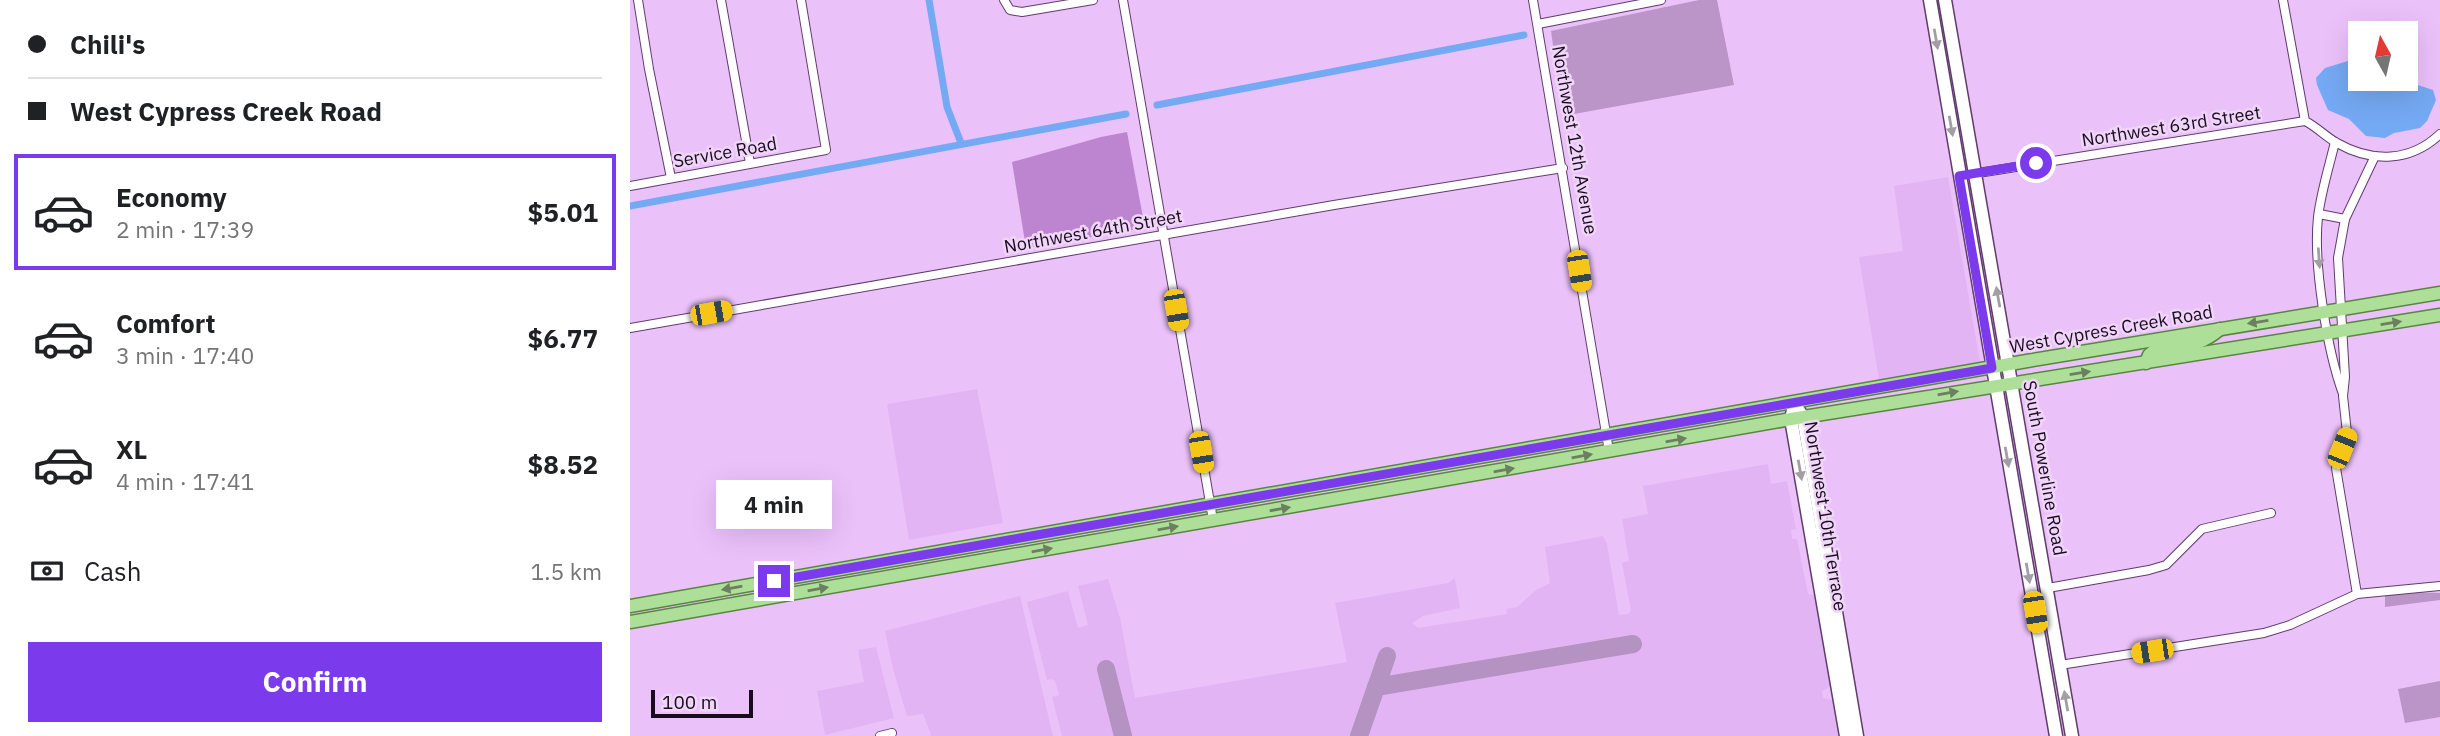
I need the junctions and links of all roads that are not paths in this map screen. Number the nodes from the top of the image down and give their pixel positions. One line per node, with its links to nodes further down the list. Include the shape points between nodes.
1 (638, 0): 21 (street)
2 (721, 0): 17 (street)
3 (802, 0): 17 (street, Service Road, via 826,150)
4 (1004, 0): 5 (street, via 1010,10 1022,12)
5 (1093, 0)
6 (1123, 0): 25 (street)
7 (1533, 0): 12 (street, Northwest 12th Avenue)
8 (1661, 0): 12 (street)
9 (1930, 0): 20 (main road, South Powerline Road, one-way to 20)
10 (1945, 0): 19 (main road, South Powerline Road)
11 (2283, 0): 13 (street)
12 (1538, 24): 18 (street, Northwest 12th Avenue)
13 (2305, 121): 15 (street); 19 (street, Northwest 63rd Street)
14 (2440, 134): 16 (street, via 2412,153)
15 (2335, 142): 16 (street); 23 (street)
16 (2375, 156): 24 (street)
17 (750, 163): 21 (street, Service Road)
18 (1563, 168): 25 (street, Northwest 64th Street); 40 (street, Northwest 12th Avenue)
19 (1975, 173): 20 (street, Northwest 63rd Street); 34 (main road, South Powerline Road, one-way to 19)
20 (1959, 176): 35 (main road, South Powerline Road)
21 (670, 178): 22 (street, Service Road)
22 (630, 186)
23 (2319, 214): 24 (street); 28 (street, one-way to 28)
24 (2345, 219): 27 (street, via 2338,258)
25 (1163, 235): 30 (street, Northwest 64th Street); 44 (street)
26 (2440, 293): 27 (main road, West Cypress Creek Road)
27 (2340, 309): 28 (main road, West Cypress Creek Road); 32 (street)
28 (2325, 312): 31 (main road, West Cypress Creek Road, one-way to 31); 32 (street)
29 (2440, 315): 32 (main road, West Cypress Creek Road, one-way to 29)
30 (630, 328)
31 (2221, 328): 33 (main road, via 2207,340 2154,351); 34 (main road, West Cypress Creek Road)
32 (2335, 332): 33 (main road, West Cypress Creek Road); 52 (street, via 2345,377 2347,433 2336,468)
33 (2146, 363): 36 (main road, West Cypress Creek Road, one-way to 33)
34 (2009, 364): 35 (main road, West Cypress Creek Road); 36 (main road, South Powerline Road)
35 (1992, 368): 37 (main road, South Powerline Road); 38 (main road, West Cypress Creek Road)
36 (2013, 384): 37 (main road, West Cypress Creek Road); 48 (main road, South Powerline Road)
37 (1994, 386): 39 (main road, West Cypress Creek Road, one-way to 37); 47 (main road, South Powerline Road, one-way to 47)
38 (1794, 402): 39 (main road, Northwest 10th Terrace); 40 (main road, West Cypress Creek Road)
39 (1798, 418): 41 (main road, West Cypress Creek Road, one-way to 39); 49 (main road, Northwest 10th Terrace)
40 (1606, 435): 41 (street, Northwest 12th Avenue); 42 (main road, West Cypress Creek Road)
41 (1609, 452): 43 (main road, West Cypress Creek Road, one-way to 41)
42 (1355, 480): 43 (main road, via 1342,487); 44 (main road, West Cypress Creek Road)
43 (1334, 499): 46 (main road, West Cypress Creek Road, one-way to 43)
44 (1210, 505): 46 (street); 53 (main road, West Cypress Creek Road, one-way to 53)
45 (2270, 513): 51 (street, via 2202,529 2165,565)
46 (1213, 520): 54 (main road, West Cypress Creek Road, one-way to 46)
47 (2023, 543): 48 (main road); 55 (main road, South Powerline Road, one-way to 55)
48 (2044, 565): 51 (main road, South Powerline Road)
49 (1825, 584): 60 (main road, Northwest 10th Terrace, via 1830,646); 61 (main road, Northwest 10th Terrace, via 1837,619)
50 (2440, 586): 52 (street)
51 (2048, 588): 56 (main road, South Powerline Road)
52 (2357, 594): 56 (street, via 2264,633)
53 (630, 606)
54 (630, 622)
55 (2041, 651): 56 (main road); 57 (main road, South Powerline Road)
56 (2060, 665): 57 (main road); 63 (main road, South Powerline Road, one-way to 56)
57 (2047, 683): 62 (main road, South Powerline Road)
58 (892, 733): 59 (street)
59 (880, 736)
60 (1846, 736)
61 (1857, 736)
62 (2056, 736)
63 (2072, 736)

